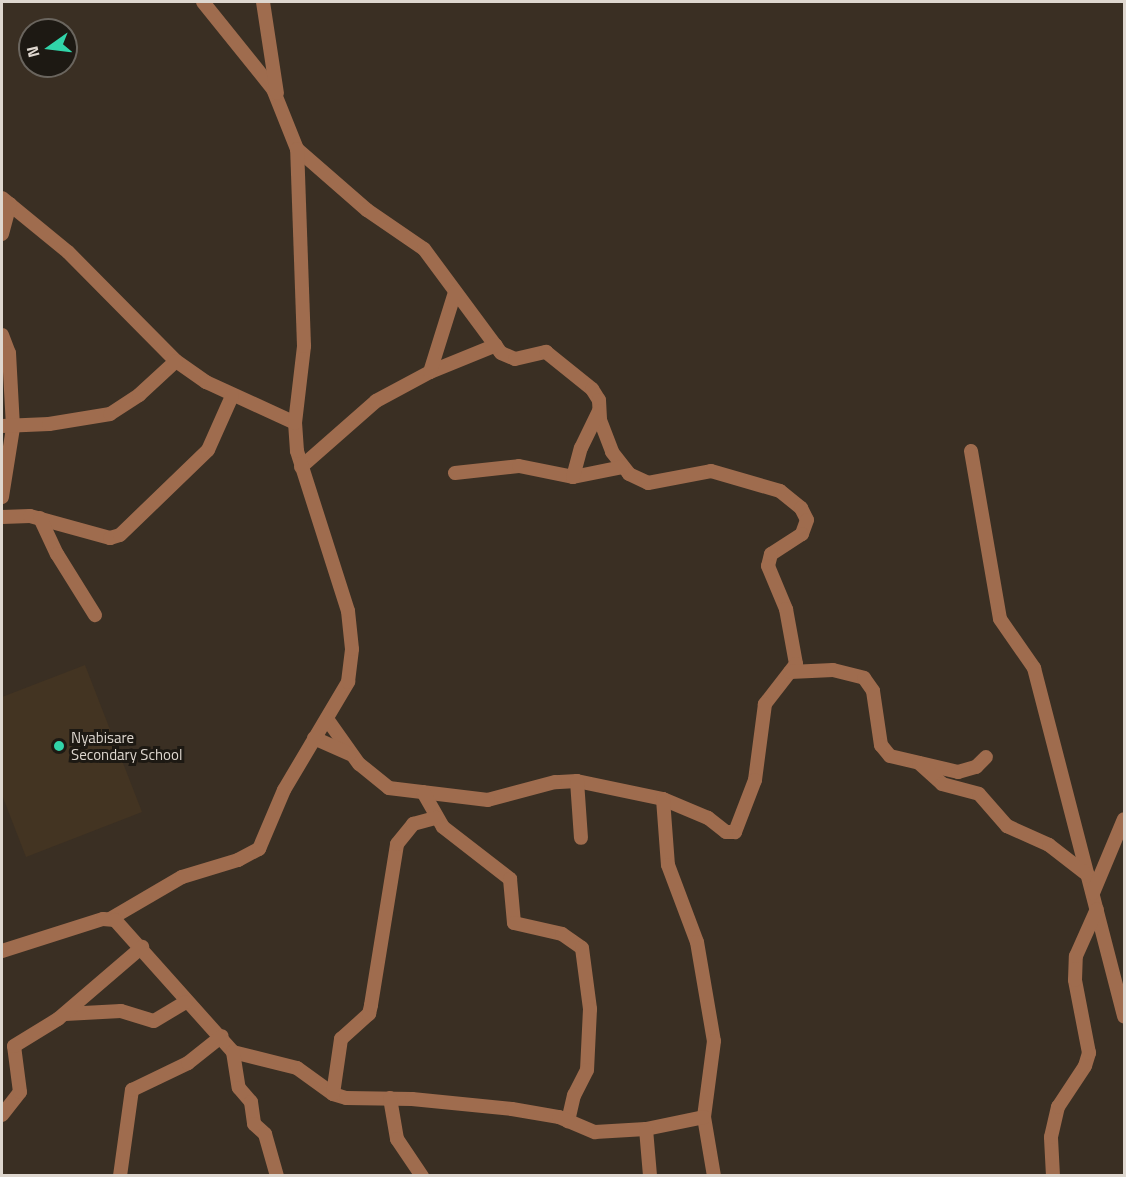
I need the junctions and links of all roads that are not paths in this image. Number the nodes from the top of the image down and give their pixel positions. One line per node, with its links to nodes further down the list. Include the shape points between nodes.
1 (203, 2): 3 (street)
2 (263, 2): 3 (street)
3 (279, 101): 4 (street)
4 (297, 149): 7 (street, via 361,205 424,249); 14 (street, via 304,346)
5 (6, 201): 6 (street); 10 (street, via 68,252)
6 (2, 234)
7 (455, 292): 9 (street); 11 (street)
8 (2, 335): 15 (street, via 9,353)
9 (496, 345): 11 (street); 13 (street, via 510,359 539,351 554,356 597,395)
10 (176, 361): 12 (street); 15 (street, via 139,395 110,414)
11 (430, 372): 17 (street, via 376,401)
12 (232, 396): 14 (street); 23 (street, via 208,450 120,535 110,538)
13 (599, 411): 18 (street, via 612,453); 20 (street, via 581,448)
14 (295, 423): 17 (street)
15 (7, 427): 21 (street)
16 (971, 452): 37 (street, via 1000,619 1034,668)
17 (301, 467): 26 (street, via 351,630 348,682)
18 (622, 467): 20 (street); 25 (street, via 648,483 711,471 774,489 801,508 806,528 799,538 771,554 768,566 788,616 796,659)
19 (455, 473): 20 (street, via 519,466)
20 (573, 477)
21 (2, 497)
22 (2, 517): 23 (street, via 18,514)
23 (40, 518): 24 (street)
24 (95, 615)
25 (790, 672): 30 (street, via 833,670 864,678 873,691 885,751); 33 (street, via 765,704 755,780 735,832 726,832 708,818)
26 (327, 719): 27 (street); 28 (street)
27 (314, 738): 28 (street); 40 (street, via 284,790 259,849 238,860 182,877)
28 (350, 754): 32 (street, via 384,786)
29 (986, 757): 30 (street, via 976,767 958,772)
30 (919, 763): 37 (street, via 942,784 979,794 1007,826 1049,845)
31 (577, 781): 32 (street, via 555,782 488,800); 33 (street); 36 (street)
32 (423, 792): 34 (street)
33 (663, 799): 51 (street, via 668,865 697,942 714,1041)
34 (436, 818): 48 (street, via 413,824 397,844 372,1005 369,1014 341,1039); 52 (street, via 510,879 511,915 517,926 562,934 582,948 590,1009 587,1070 574,1095)
35 (1125, 819): 38 (street)
36 (581, 838)
37 (1089, 876): 38 (street)
38 (1093, 893): 39 (street)
39 (1097, 909): 45 (street); 59 (street, via 1076,956 1075,980 1089,1053 1085,1066 1058,1107 1051,1137)
40 (110, 919): 41 (street, via 120,923); 42 (street)
41 (142, 947): 43 (street); 44 (street)
42 (2, 951)
43 (186, 1002): 44 (street, via 154,1021 121,1011); 46 (street)
44 (65, 1014): 50 (street, via 14,1046 20,1092)
45 (1125, 1017)
46 (222, 1036): 47 (street); 54 (street, via 188,1063 132,1090)
47 (233, 1052): 48 (street, via 297,1068); 55 (street, via 239,1088 251,1102 254,1124 265,1134)
48 (333, 1094): 49 (street, via 346,1098)
49 (390, 1098): 52 (street, via 503,1108); 56 (street, via 397,1139)
50 (2, 1115)
51 (704, 1117): 53 (street); 58 (street)
52 (568, 1121): 53 (street, via 596,1132)
53 (646, 1129): 57 (street)
54 (120, 1176)
55 (277, 1176)
56 (422, 1176)
57 (650, 1176)
58 (714, 1176)
59 (1053, 1176)

